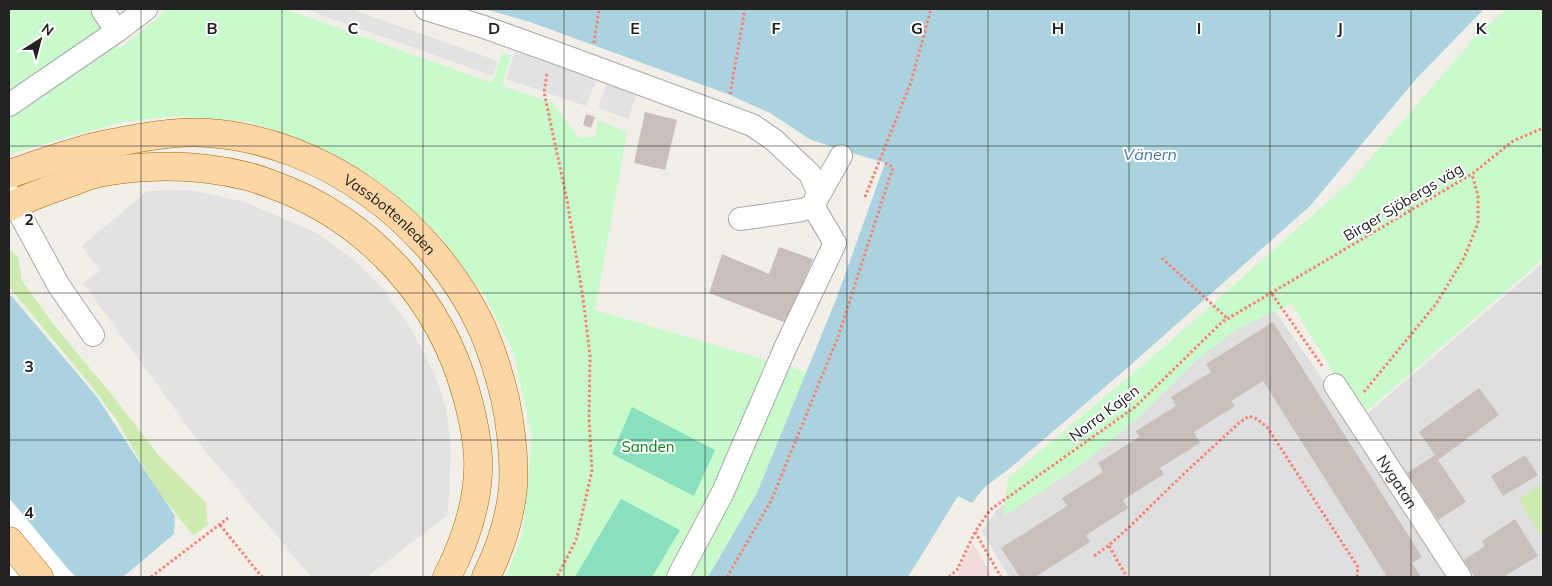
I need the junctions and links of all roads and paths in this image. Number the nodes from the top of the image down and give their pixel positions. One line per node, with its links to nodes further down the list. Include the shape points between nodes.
1 (104, 9): 7 (street)
2 (146, 9): 7 (street)
3 (426, 9): 9 (street)
4 (599, 9): 8 (path)
5 (745, 9): 10 (path)
6 (931, 9): 17 (path, via 911,82)
7 (117, 31): 11 (street)
8 (594, 46)
9 (551, 51): 19 (street, via 752,125 774,140 810,174 818,192); 38 (path, via 544,92 567,200 590,356 592,471 576,540)
10 (730, 95)
11 (9, 105)
12 (1543, 128): 16 (path, Birger Sjöbergs väg, via 1513,142)
13 (840, 156): 19 (street)
14 (885, 163): 40 (path, via 894,167 838,338 771,502)
15 (9, 174): 37 (main road, Vassbottenleden, via 109,143 169,132 208,133 286,149 340,174 385,205 413,231 452,276 482,328 502,386 513,439 513,489 502,538)
16 (1472, 174): 22 (path, Birger Sjöbergs väg); 26 (path, via 1478,196 1478,223 1464,258 1436,304)
17 (864, 196)
18 (10, 202): 24 (street, via 59,286); 36 (main road, Vassbottenleden, via 96,174 170,166 208,169 247,176 319,205 380,250 431,311 450,346 473,419 478,457 476,494 469,528)
19 (813, 206): 20 (street); 39 (street, via 835,243 723,492)
20 (740, 219)
21 (1162, 258): 23 (path)
22 (1272, 294): 23 (path, Norra Kajen); 25 (path)
23 (1228, 319): 29 (path, Norra Kajen, via 1135,406 990,510)
24 (93, 335)
25 (1335, 385): 26 (street, Nygatan)
26 (1351, 408): 45 (street, Nygatan)
27 (228, 518): 28 (path)
28 (220, 525): 34 (path); 35 (path)
29 (975, 532): 41 (path, Norra Kajen, via 957,570); 42 (path)
30 (9, 542): 33 (main road)
31 (1109, 546): 32 (path); 43 (path); 44 (path, via 1249,416 1267,427 1358,567)
32 (1094, 556)
33 (39, 577)
34 (151, 577)
35 (262, 577)
36 (447, 577)
37 (486, 577)
38 (557, 577)
39 (678, 577)
40 (727, 577)
41 (949, 577)
42 (1001, 577)
43 (1127, 577)
44 (1357, 577)
45 (1460, 577)

